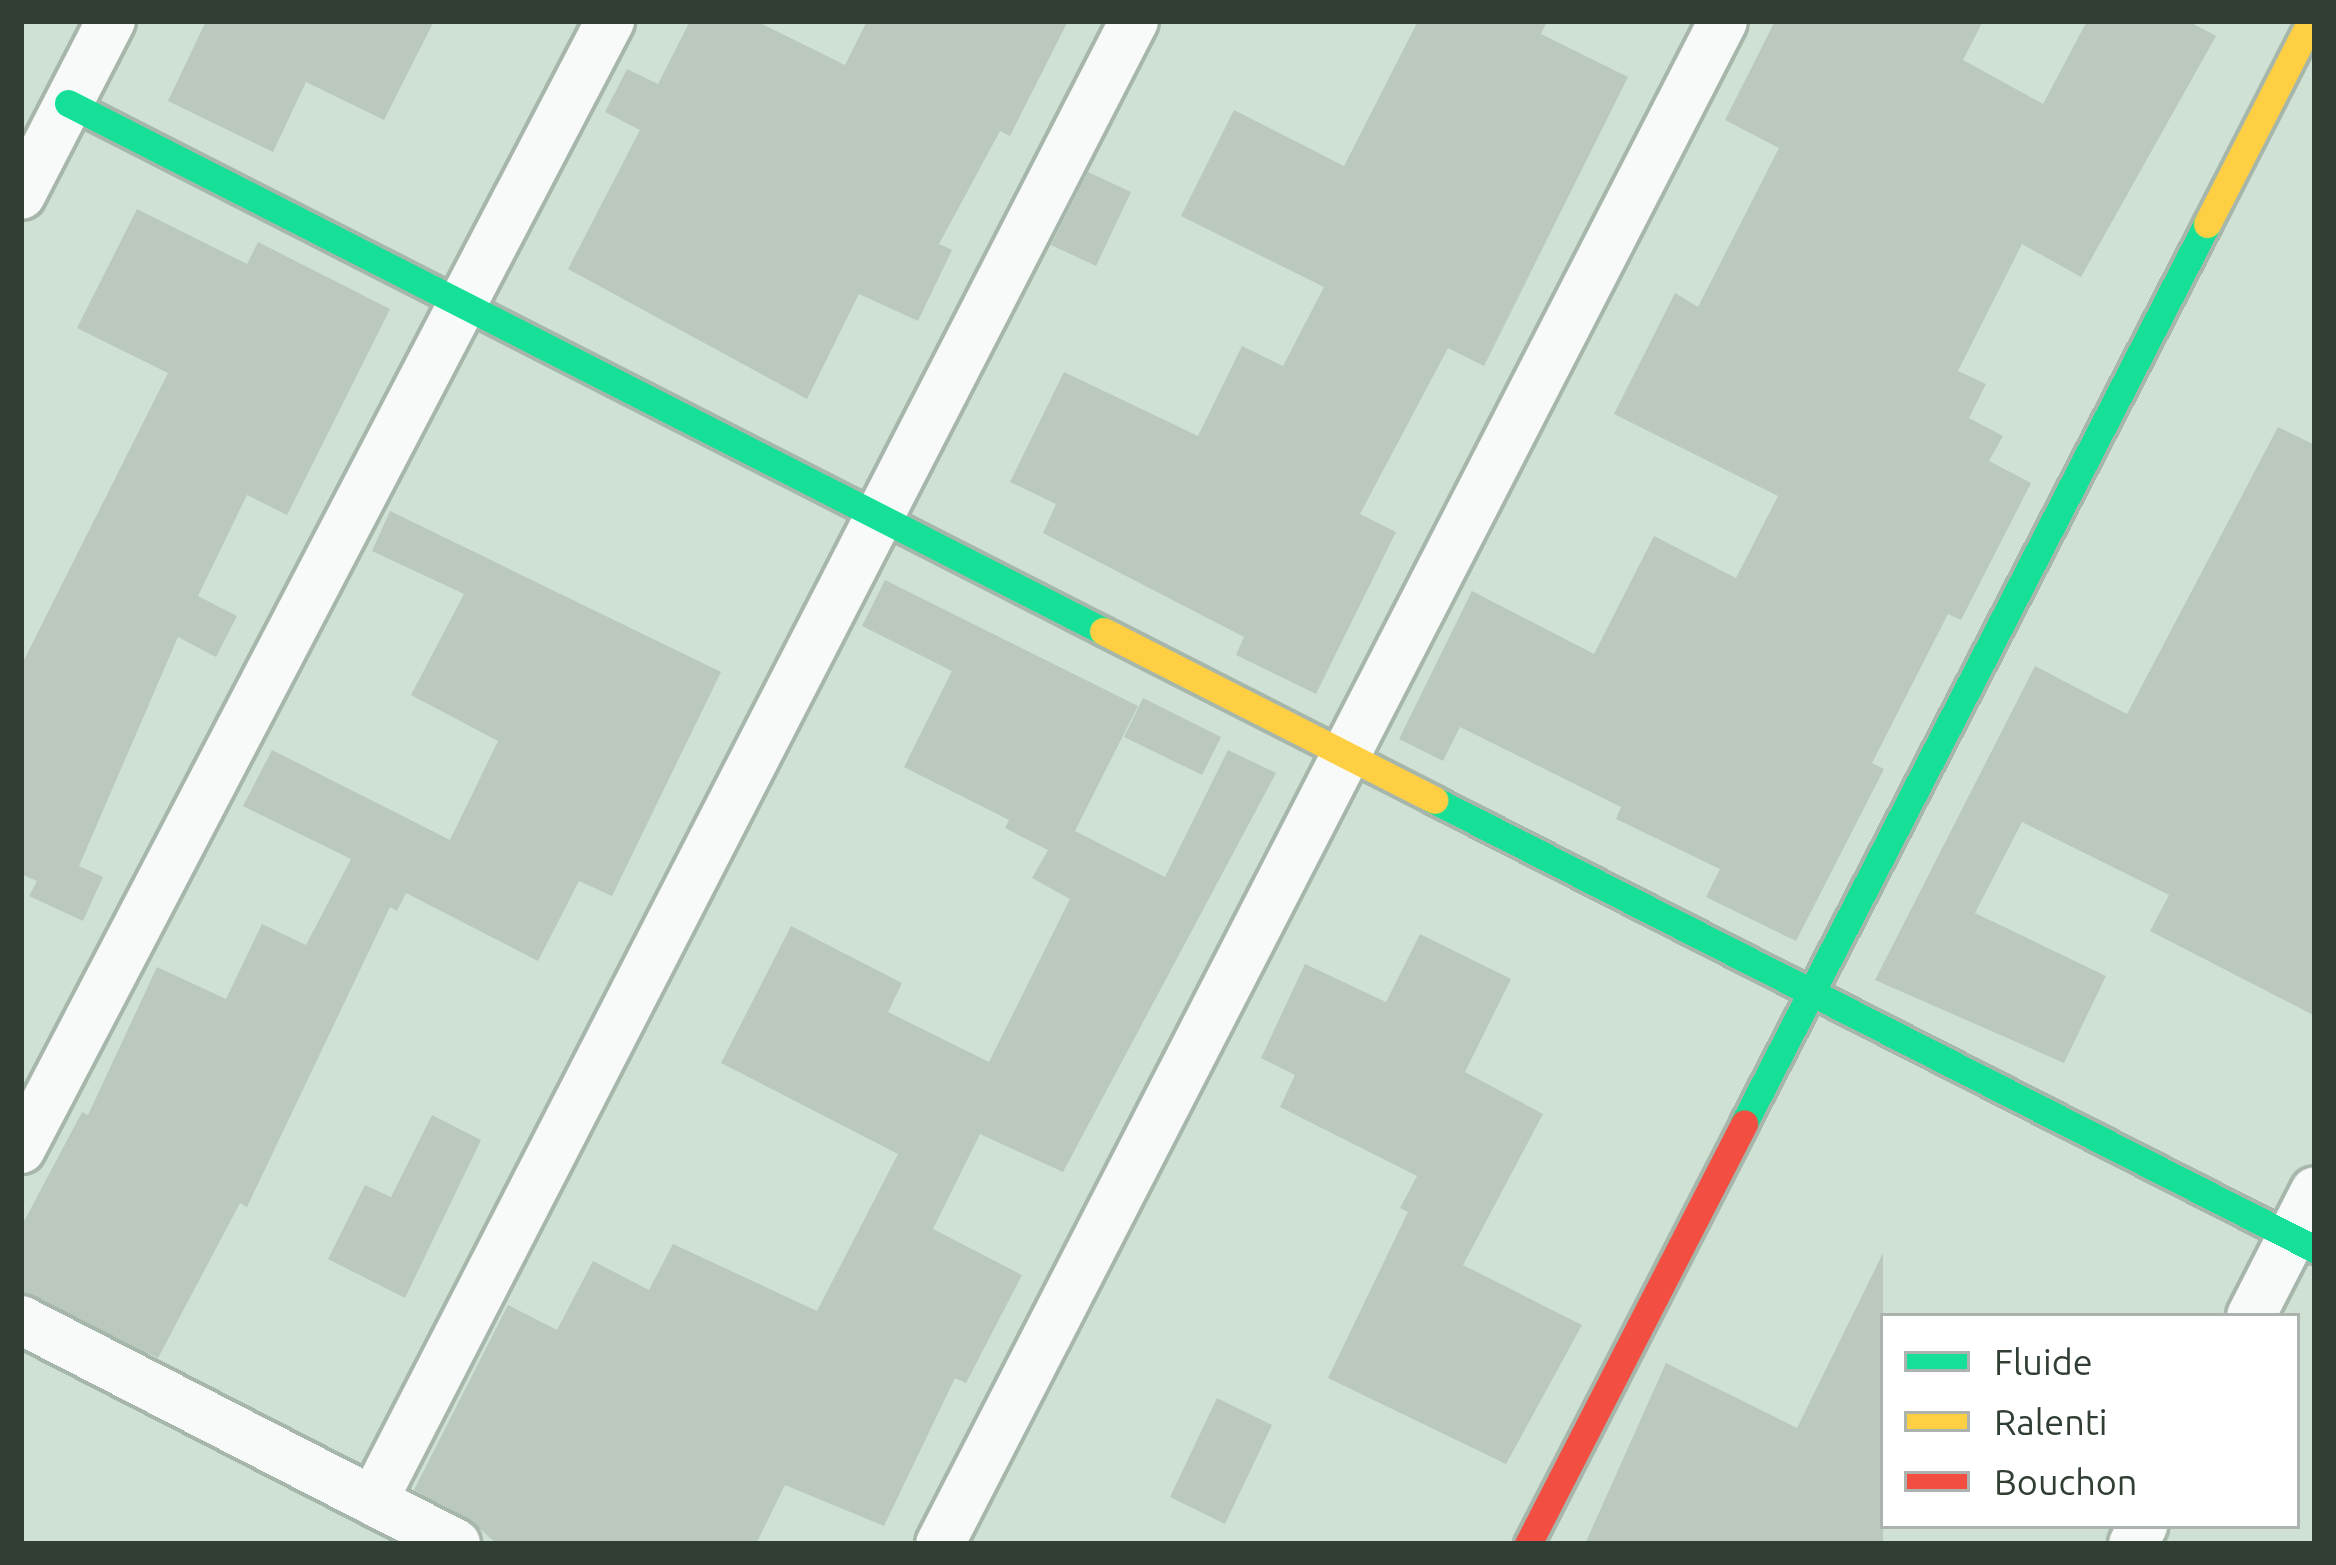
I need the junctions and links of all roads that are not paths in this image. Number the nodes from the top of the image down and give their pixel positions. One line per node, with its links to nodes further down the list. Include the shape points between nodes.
1 (110, 21): 6 (street)
2 (610, 21): 8 (street)
3 (1134, 21): 9 (street)
4 (1723, 21): 10 (street)
5 (2312, 21): 11 (street)
6 (68, 103): 7 (street); 8 (street)
7 (21, 195)
8 (462, 305): 9 (street); 12 (street)
9 (879, 516): 10 (street); 17 (street)
10 (1346, 755): 11 (street); 19 (street)
11 (1812, 993): 14 (street); 20 (street)
12 (21, 1149)
13 (2315, 1191): 14 (street)
14 (2303, 1243): 15 (street)
15 (2253, 1313)
16 (25, 1333): 17 (street)
17 (373, 1501): 18 (street)
18 (456, 1544)
19 (940, 1544)
20 (1528, 1544)

